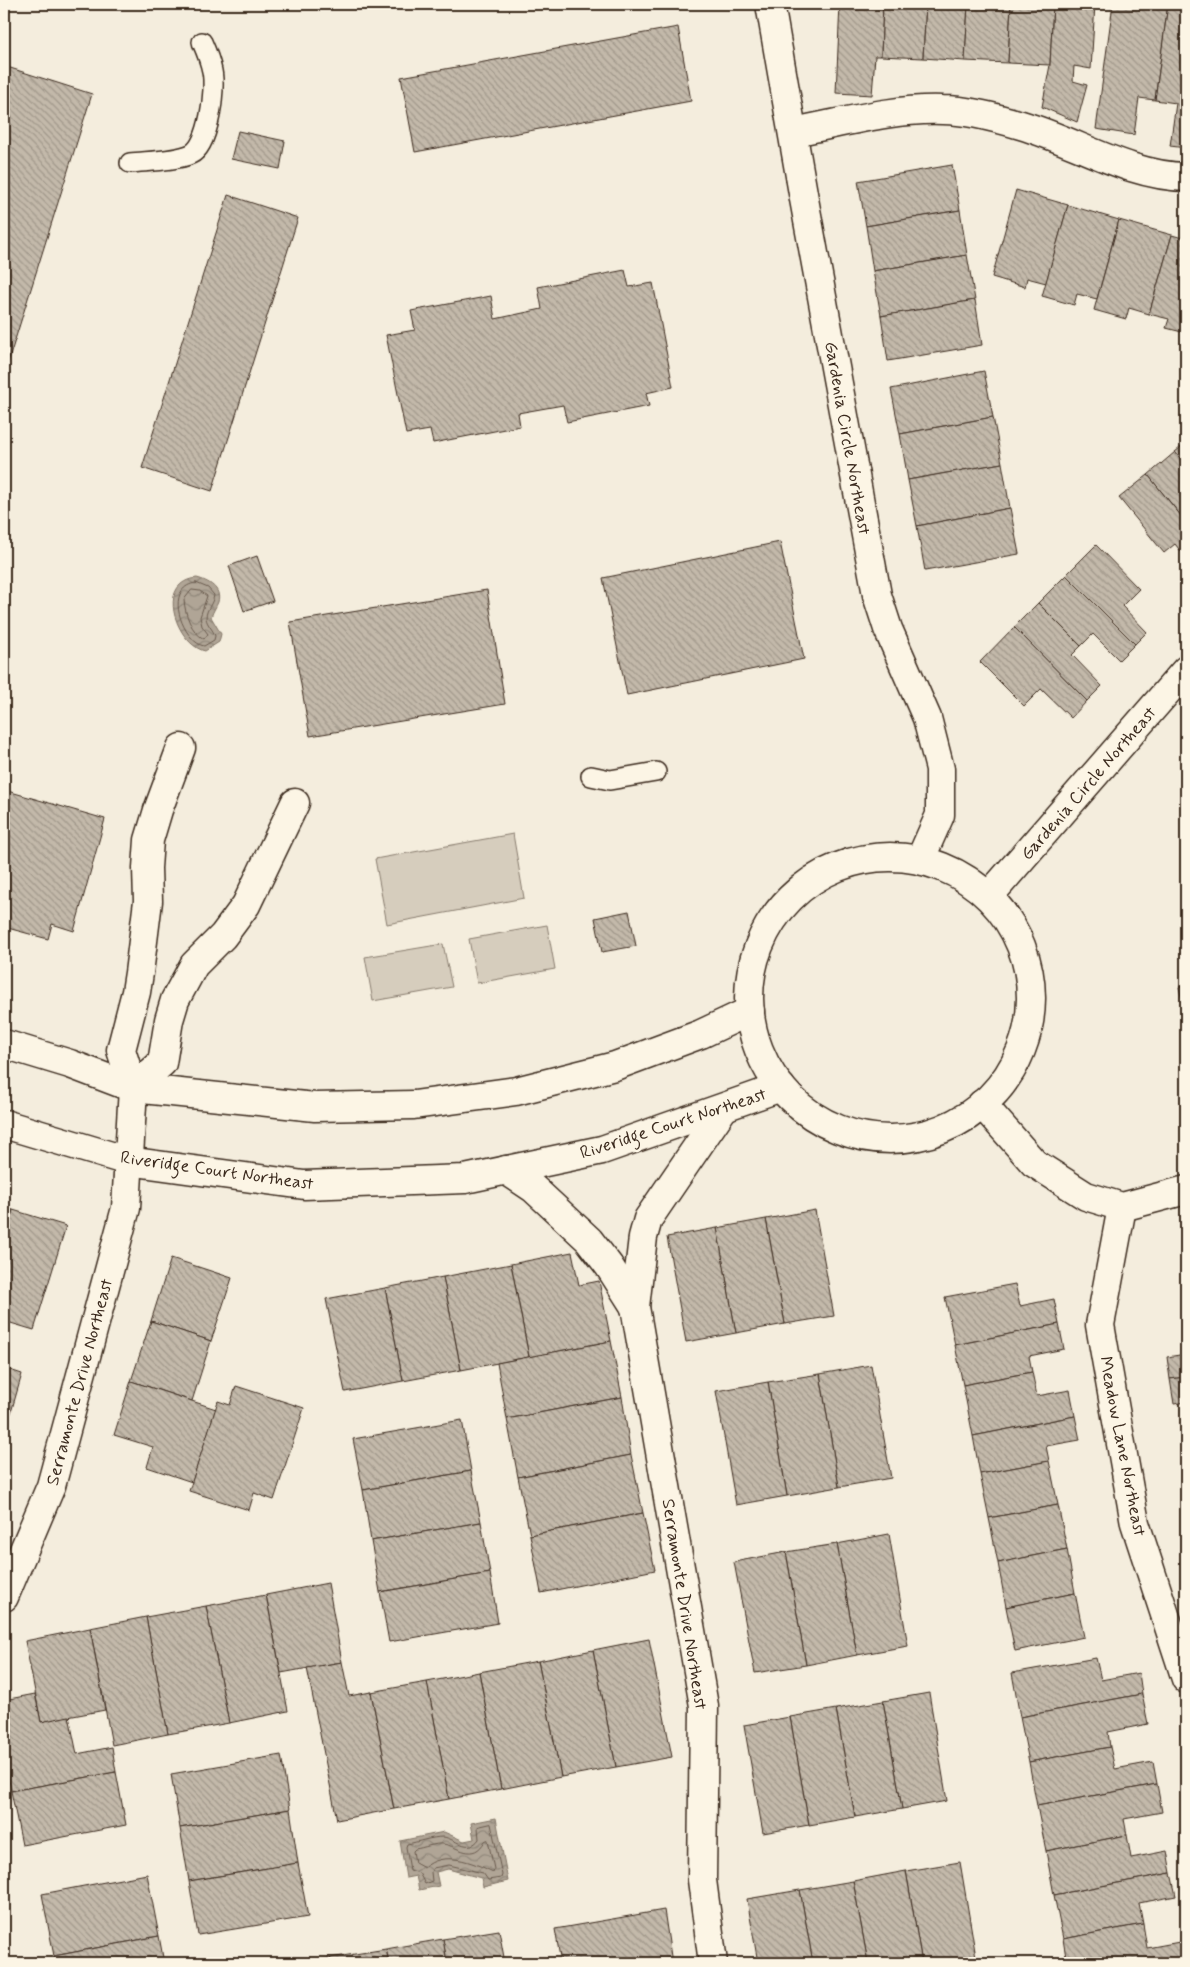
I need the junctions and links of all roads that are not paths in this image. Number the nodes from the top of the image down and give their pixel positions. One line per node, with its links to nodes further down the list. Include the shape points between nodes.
1 (770, 4): 3 (street, Gardenia Circle Northeast)
2 (202, 42): 4 (lane, via 213,72 214,96 203,140 194,154)
3 (793, 132): 5 (street, via 872,117 944,110 1022,125 1138,168); 11 (street, Gardenia Circle Northeast, via 877,595 888,629 927,718 940,768 940,815)
4 (130, 163)
5 (1186, 177)
6 (1186, 670): 12 (street, Gardenia Circle Northeast)
7 (181, 748): 16 (street, via 149,840 148,902 139,973 121,1050)
8 (656, 772): 9 (lane, via 610,780)
9 (592, 776)
10 (295, 803): 16 (street, via 255,890 223,936 194,966 174,1000 162,1063)
11 (920, 860): 12 (street, Riveridge Court Northeast, via 952,870); 13 (street, Riveridge Court Northeast, via 908,856 861,858 816,876 780,907 757,949 748,996)
12 (989, 896): 17 (street, Riveridge Court Northeast, via 1015,930 1029,972 1031,1015 1019,1057 996,1093)
13 (750, 1011): 15 (street, Riveridge Court Northeast, via 756,1044); 16 (street, via 701,1034 615,1066 516,1091 414,1105 315,1107)
14 (4, 1044): 16 (street)
15 (781, 1087): 17 (street, Riveridge Court Northeast, via 804,1111 841,1131 882,1140 923,1136 962,1120); 18 (street, Riveridge Court Northeast)
16 (134, 1088): 20 (street, Serramonte Drive Northeast)
17 (982, 1104): 23 (street, via 1034,1163 1086,1196)
18 (723, 1109): 21 (street, Riveridge Court Northeast, via 602,1150); 24 (street, Serramonte Drive Northeast, via 648,1219)
19 (4, 1124): 20 (street, Riveridge Court Northeast)
20 (128, 1161): 21 (street, Riveridge Court Northeast, via 304,1185 465,1179); 25 (street, Serramonte Drive Northeast, via 126,1208 51,1486)
21 (506, 1170): 24 (street, Serramonte Drive Northeast, via 533,1188 589,1240)
22 (1186, 1190): 23 (street)
23 (1122, 1208): 26 (street, Meadow Lane Northeast, via 1100,1325 1135,1523)
24 (635, 1307): 27 (street, Serramonte Drive Northeast, via 704,1706 702,1880)
25 (4, 1597)
26 (1186, 1679)
27 (713, 1963)

